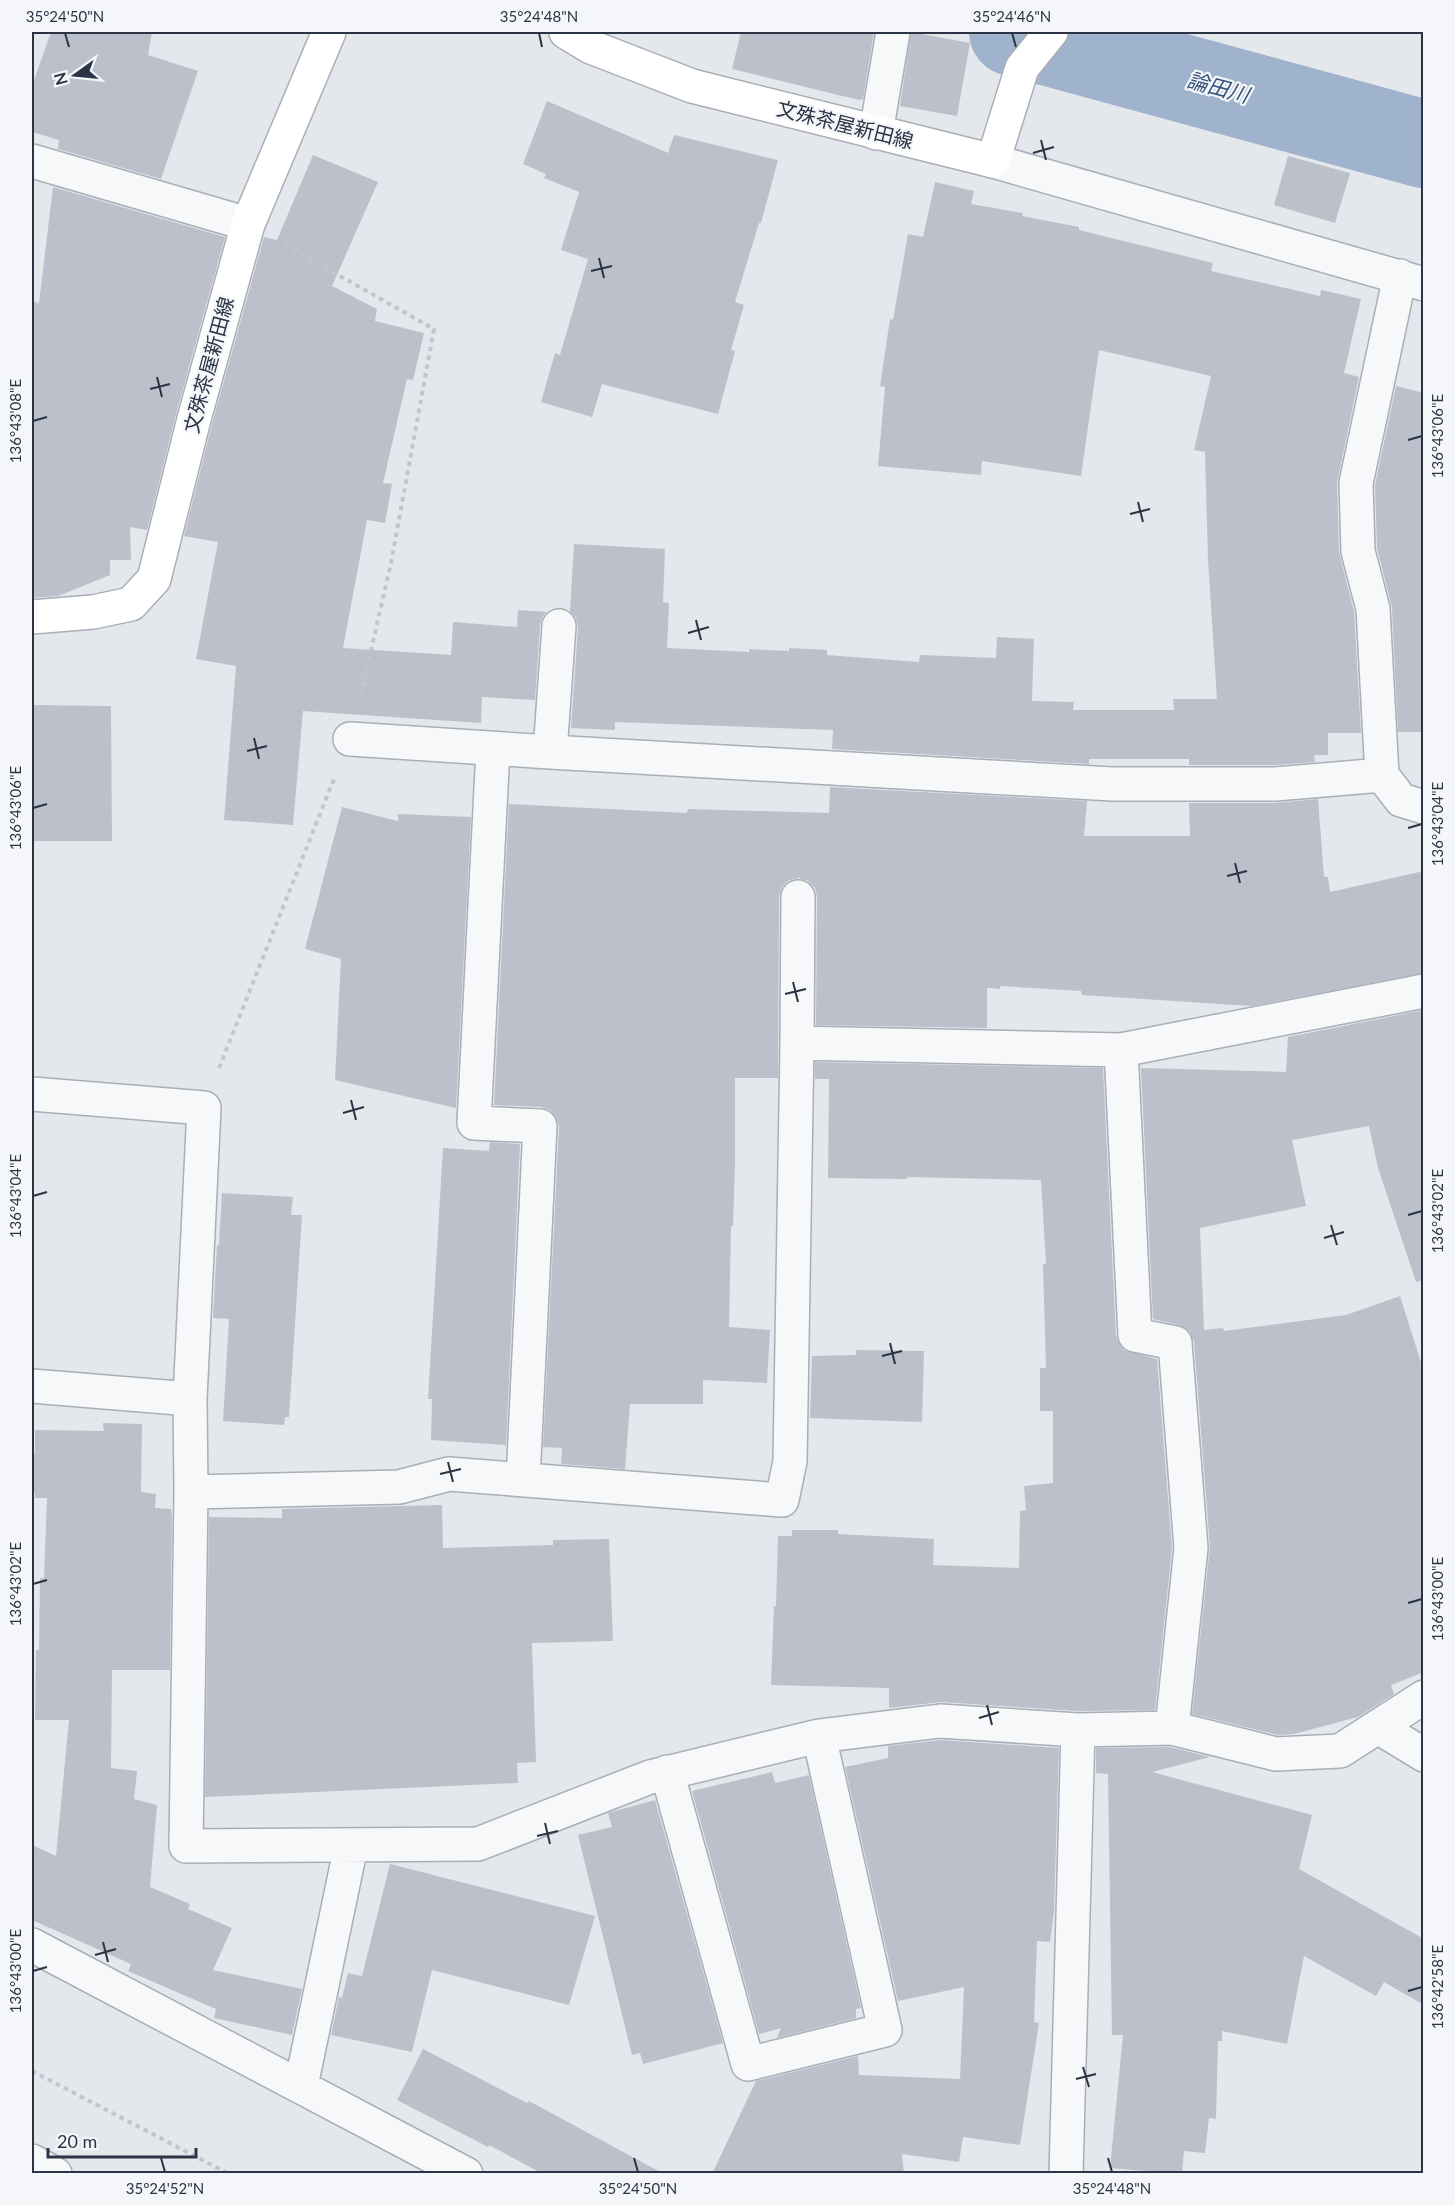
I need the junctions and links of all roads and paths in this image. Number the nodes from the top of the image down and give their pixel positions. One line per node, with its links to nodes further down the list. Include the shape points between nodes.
1 (329, 32): 8 (main road, 文殊茶屋新田線)
2 (566, 32): 5 (main road, 文殊茶屋新田線, via 591,47 692,86)
3 (893, 32): 5 (street)
4 (1051, 32): 7 (main road, via 1022,68)
5 (876, 133): 7 (main road, 文殊茶屋新田線)
6 (32, 161): 8 (street)
7 (993, 161): 9 (street)
8 (248, 224): 10 (main road, 文殊茶屋新田線, via 154,579 131,604); 12 (path, via 434,328 391,563)
9 (1412, 280): 15 (street, via 1356,483 1358,551 1373,609)
10 (32, 617)
11 (559, 627): 14 (street)
12 (350, 739): 13 (street); 22 (path)
13 (493, 749): 14 (street); 25 (street, via 474,1123 540,1126)
14 (550, 752): 15 (street, via 1112,784 1275,784)
15 (1382, 775): 16 (street, via 1401,800)
16 (1424, 807)
17 (798, 897): 19 (street)
18 (1424, 991): 20 (street)
19 (797, 1043): 20 (street); 25 (street, via 790,1461 782,1500)
20 (1121, 1050): 29 (street, via 1135,1335 1175,1343 1191,1548)
21 (32, 1094): 22 (street)
22 (204, 1108): 24 (street)
23 (32, 1386): 24 (street)
24 (190, 1400): 26 (street)
25 (523, 1480): 26 (street, via 449,1474 399,1487)
26 (191, 1492): 34 (street, via 186,1846)
27 (1424, 1697): 28 (street)
28 (1378, 1726): 29 (street, via 1340,1751 1276,1754); 32 (street)
29 (1172, 1728): 30 (street)
30 (1078, 1730): 31 (street, via 940,1721); 42 (street)
31 (819, 1736): 33 (street); 33 (street, via 885,2030 748,2064)
32 (1424, 1755)
33 (667, 1773): 34 (street, via 478,1844)
34 (351, 1846): 37 (street)
35 (32, 1945): 37 (street)
36 (32, 2071): 40 (path)
37 (301, 2086): 41 (street)
38 (32, 2161): 39 (street)
39 (55, 2174)
40 (229, 2174)
41 (466, 2174)
42 (1066, 2174)

